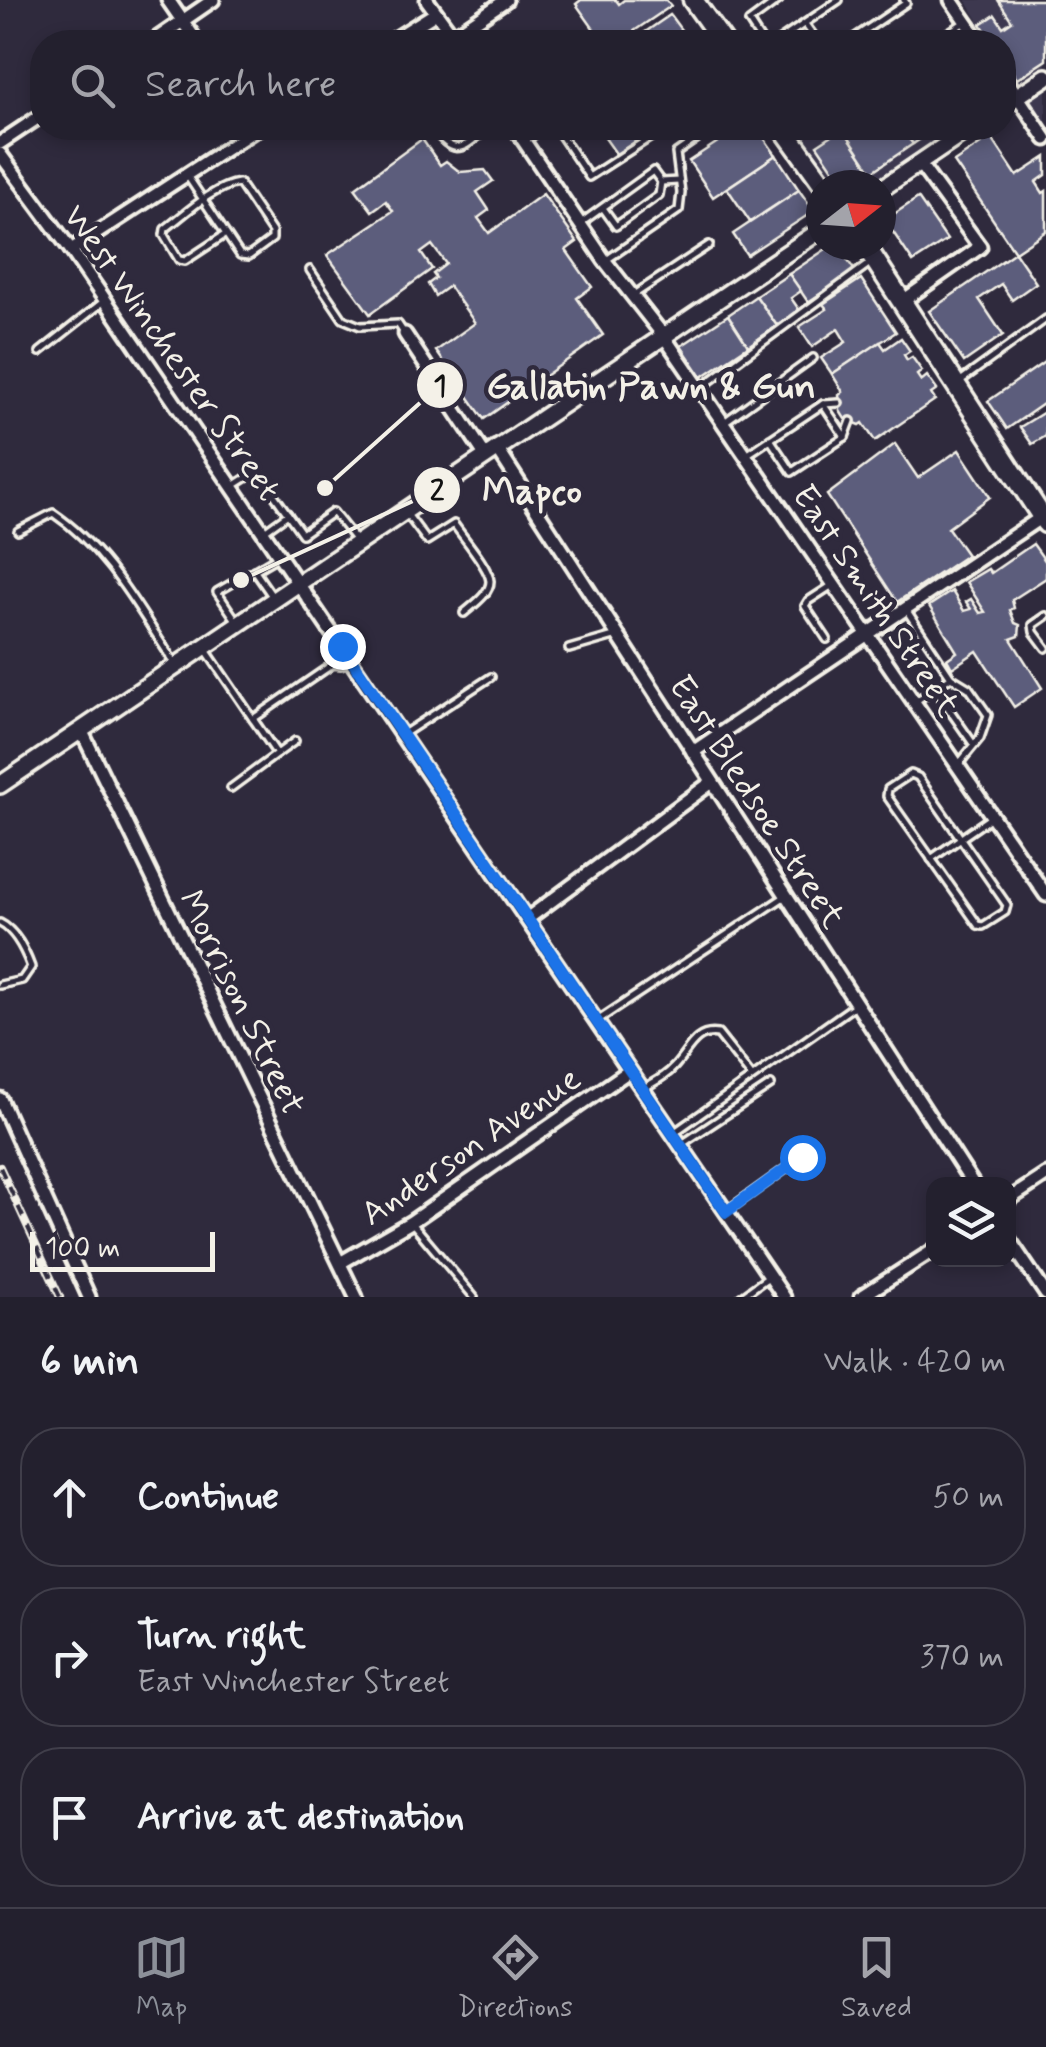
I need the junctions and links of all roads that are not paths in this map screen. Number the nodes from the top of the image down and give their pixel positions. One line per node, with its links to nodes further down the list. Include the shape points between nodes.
1 (168, 0): 12 (street)
2 (213, 0): 12 (street)
3 (427, 0): 10 (street)
4 (506, 0): 18 (street)
5 (693, 0): 19 (main road)
6 (779, 0): 20 (lane, via 748,22)
7 (839, 0): 13 (lane)
8 (904, 0): 23 (lane)
9 (952, 0): 11 (street)
10 (436, 13): 16 (street); 17 (street)
11 (966, 21): 24 (lane); 25 (street)
12 (182, 22): 14 (street); 15 (street)
13 (805, 24): 21 (lane); 22 (lane)
14 (170, 30)
15 (188, 30)
16 (409, 30)
17 (448, 30)
18 (467, 30)
19 (714, 30)
20 (754, 30)
21 (795, 30)
22 (809, 30)
23 (866, 30)
24 (952, 30)
25 (972, 30)
26 (1046, 77): 27 (main road)
27 (1016, 97)
28 (1016, 107): 30 (street)
29 (30, 123): 41 (street)
30 (1046, 139)
31 (239, 140): 45 (street)
32 (442, 140): 33 (lane, via 461,148)
33 (469, 140)
34 (527, 140): 40 (lane)
35 (564, 140): 36 (lane, via 589,177)
36 (646, 140)
37 (695, 140): 47 (lane, via 676,153)
38 (791, 140): 44 (main road)
39 (953, 140): 43 (main road)
40 (524, 142): 51 (street, East Smith Street)
41 (0, 143)
42 (0, 154): 55 (street, West Winchester Street)
43 (919, 163): 46 (main road); 61 (street, via 980,247)
44 (813, 170)
45 (186, 174): 49 (lane); 55 (street)
46 (896, 179)
47 (679, 181): 48 (lane); 58 (lane, via 679,210)
48 (661, 182): 50 (lane, via 653,171); 50 (lane, via 659,196 616,226)
49 (204, 201): 52 (lane); 52 (lane, via 164,229 179,260); 52 (lane, via 239,183 272,239 240,256)
50 (602, 208): 51 (lane)
51 (580, 224): 58 (street, East Smith Street)
52 (226, 234)
53 (806, 240): 65 (main road)
54 (709, 246): 60 (lane)
55 (71, 250): 62 (street, West Winchester Street)
56 (860, 260): 69 (lane)
57 (876, 260): 61 (main road)
58 (605, 261): 60 (street, East Smith Street)
59 (310, 270): 64 (lane, via 343,319 360,326 398,324)
60 (632, 296): 65 (street, East Smith Street)
61 (903, 300): 68 (main road)
62 (106, 301): 66 (lane); 78 (street, West Winchester Street)
63 (1046, 319): 68 (lane)
64 (405, 334): 76 (street, East Bledsoe Street)
65 (664, 335): 69 (street, East Smith Street); 76 (main road)
66 (40, 352)
67 (813, 358): 73 (lane)
68 (957, 384): 81 (main road)
69 (699, 388): 73 (street, East Smith Street)
70 (823, 404): 71 (lane); 74 (lane); 75 (lane)
71 (840, 404)
72 (851, 422): 74 (lane)
73 (723, 423): 77 (street, East Smith Street)
74 (844, 436): 75 (lane, via 792,472)
75 (770, 439): 77 (lane)
76 (491, 451): 79 (main road); 95 (street, East Bledsoe Street)
77 (746, 456): 88 (street, East Smith Street)
78 (233, 487): 80 (lane, via 257,470); 83 (street, West Winchester Street)
79 (404, 511): 84 (main road); 91 (lane, via 427,541 454,524 485,568 486,593)
80 (288, 514): 83 (lane); 84 (lane, via 302,534 333,512)
81 (1045, 518): 90 (street)
82 (18, 532): 103 (lane, via 53,513 78,529)
83 (263, 532): 85 (street, West Winchester Street)
84 (358, 543): 87 (main road)
85 (280, 555): 86 (lane); 87 (street, West Winchester Street)
86 (254, 570): 89 (lane); 93 (lane, via 216,592)
87 (299, 584): 89 (main road); 97 (street, West Winchester Street)
88 (833, 584): 94 (street, East Smith Street); 96 (lane, via 805,606)
89 (274, 600): 93 (main road)
90 (906, 609): 94 (street); 105 (lane)
91 (464, 613)
92 (1046, 616): 99 (lane, via 1033,625)
93 (239, 624): 98 (main road)
94 (868, 634): 107 (street, East Smith Street); 113 (street)
95 (617, 635): 100 (lane); 113 (street, East Bledsoe Street)
96 (827, 639)
97 (342, 646): 101 (street, West Winchester Street); 102 (lane)
98 (204, 648): 103 (main road); 108 (lane)
99 (1046, 648)
100 (569, 649)
101 (351, 660): 102 (lane); 110 (street, West Winchester Street)
102 (333, 664): 108 (lane)
103 (176, 666): 109 (main road)
104 (491, 678): 110 (lane)
105 (950, 678): 106 (lane); 112 (lane, via 969,688 988,715)
106 (934, 688): 107 (lane); 112 (lane)
107 (914, 702): 115 (street, East Smith Street)
108 (254, 719): 114 (lane)
109 (82, 730): 117 (main road); 144 (street, Morrison Street)
110 (402, 736): 125 (street, West Winchester Street)
111 (295, 742): 114 (lane)
112 (974, 745): 115 (lane)
113 (693, 752): 116 (street, East Bledsoe Street)
114 (277, 754): 118 (lane)
115 (957, 766): 119 (street, East Smith Street)
116 (712, 782): 124 (street, East Bledsoe Street); 125 (street)
117 (0, 785)
118 (231, 788)
119 (992, 817): 120 (lane); 122 (street, East Smith Street)
120 (961, 838): 121 (lane); 121 (lane, via 918,777 910,774 888,789); 121 (lane, via 1007,905 1005,912 978,925)
121 (931, 859)
122 (1042, 880): 123 (street, East Smith Street)
123 (1046, 895)
124 (786, 896): 128 (street, East Bledsoe Street); 129 (lane)
125 (527, 919): 129 (street, West Winchester Street)
126 (0, 923): 127 (lane, via 32,967 22,980)
127 (0, 985)
128 (856, 1004): 131 (lane); 138 (street, East Bledsoe Street)
129 (596, 1022): 130 (street, West Winchester Street)
130 (629, 1071): 133 (street, West Winchester Street); 141 (street, Anderson Avenue)
131 (752, 1077): 133 (lane, via 711,1032 699,1035 670,1072); 135 (lane)
132 (771, 1085): 135 (lane)
133 (642, 1090): 135 (street, West Winchester Street)
134 (0, 1099): 147 (street)
135 (676, 1140): 140 (street, West Winchester Street)
136 (802, 1157): 140 (lane)
137 (1046, 1175): 139 (street)
138 (968, 1177)
139 (1016, 1195)
140 (726, 1212): 145 (street, West Winchester Street)
141 (411, 1222): 144 (street, Anderson Avenue); 149 (lane)
142 (1016, 1250): 146 (street)
143 (926, 1255): 152 (street)
144 (340, 1263): 148 (street, Morrison Street)
145 (769, 1276): 150 (lane); 151 (street, West Winchester Street)
146 (1046, 1294)
147 (89, 1297)
148 (356, 1297)
149 (474, 1297)
150 (741, 1297)
151 (784, 1297)
152 (861, 1297)

